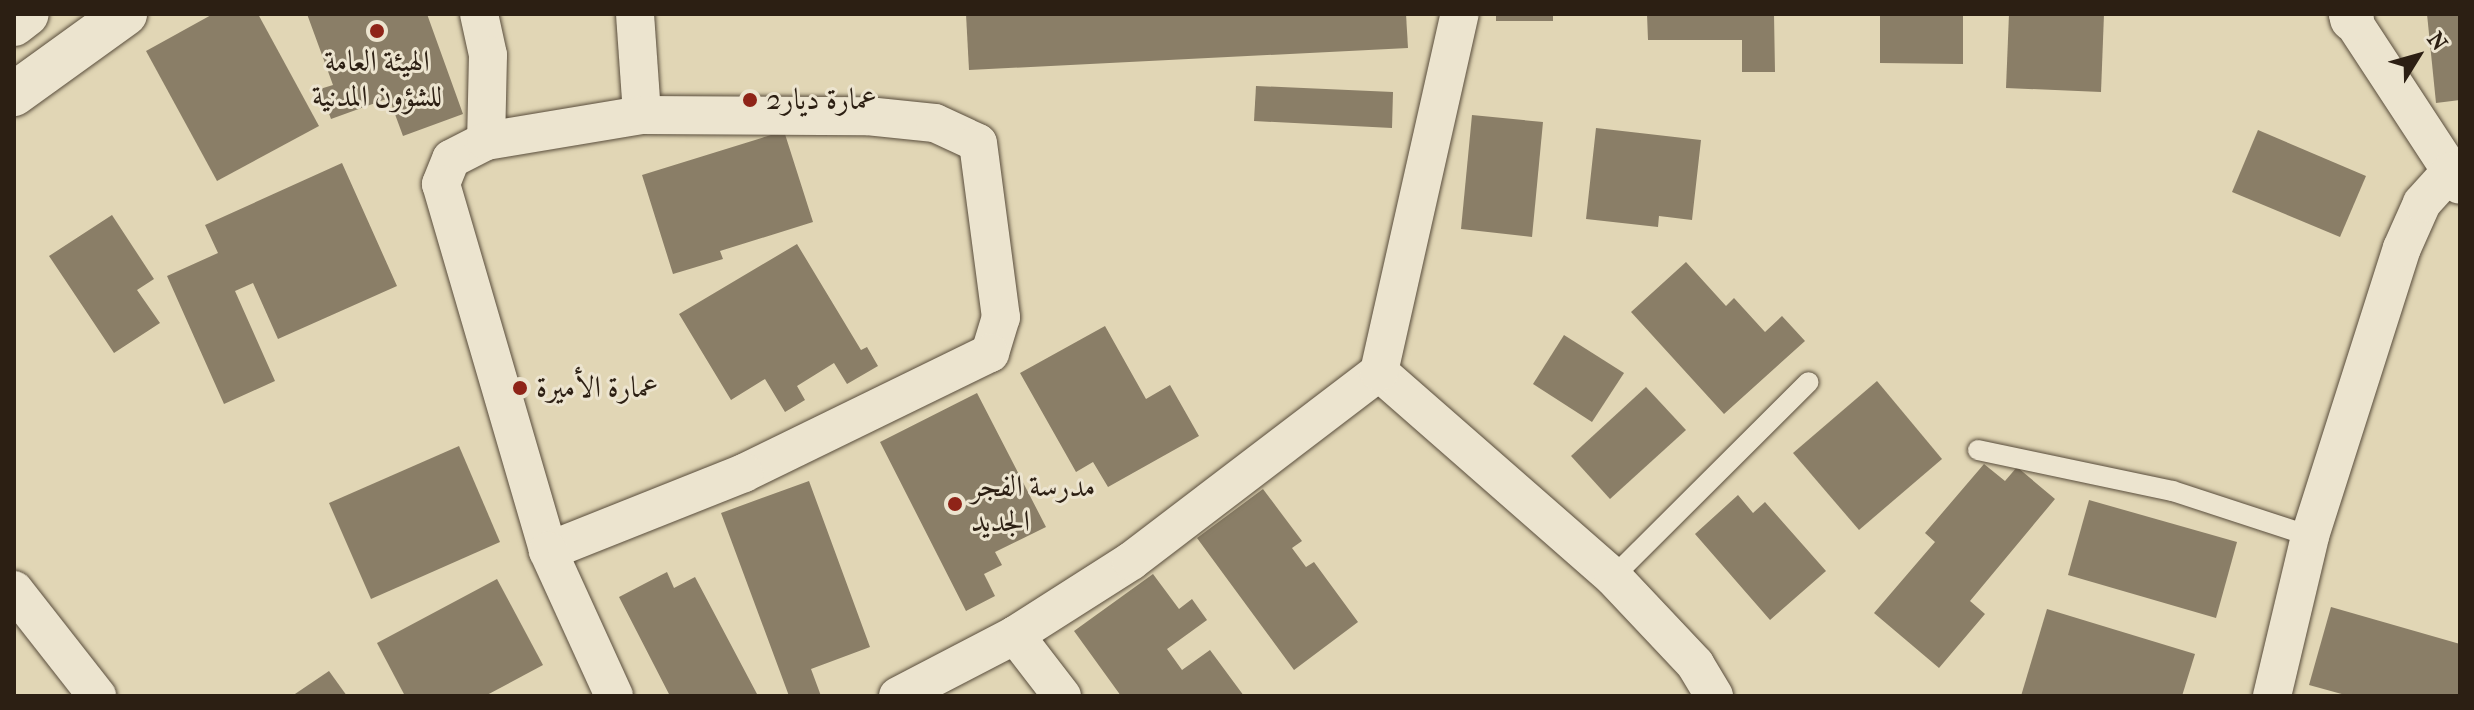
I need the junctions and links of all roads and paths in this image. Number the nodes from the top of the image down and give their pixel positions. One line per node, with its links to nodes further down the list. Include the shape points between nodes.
1 (27, 14): 7 (main road)
2 (125, 14): 8 (main road)
3 (479, 14): 10 (street, via 488,55)
4 (635, 14): 9 (street)
5 (1460, 14): 12 (street)
6 (2350, 16): 11 (street)
7 (14, 24)
8 (14, 94)
9 (642, 115): 10 (street); 16 (street, via 867,116 935,123 978,143 1001,317 990,353 744,473)
10 (486, 141): 16 (street, via 451,159 441,184)
11 (2455, 178): 15 (street, via 2422,203 2402,248)
12 (1379, 372): 17 (street); 19 (street, via 1131,561)
13 (1809, 382): 17 (lane)
14 (1978, 450): 15 (lane, via 2173,491)
15 (2310, 536): 25 (street)
16 (548, 551): 21 (street)
17 (1613, 577): 24 (street, via 1695,664)
18 (14, 590): 20 (street)
19 (1015, 635): 22 (street); 23 (street)
20 (97, 696)
21 (614, 696)
22 (898, 696)
23 (1062, 696)
24 (1714, 696)
25 (2272, 696)

